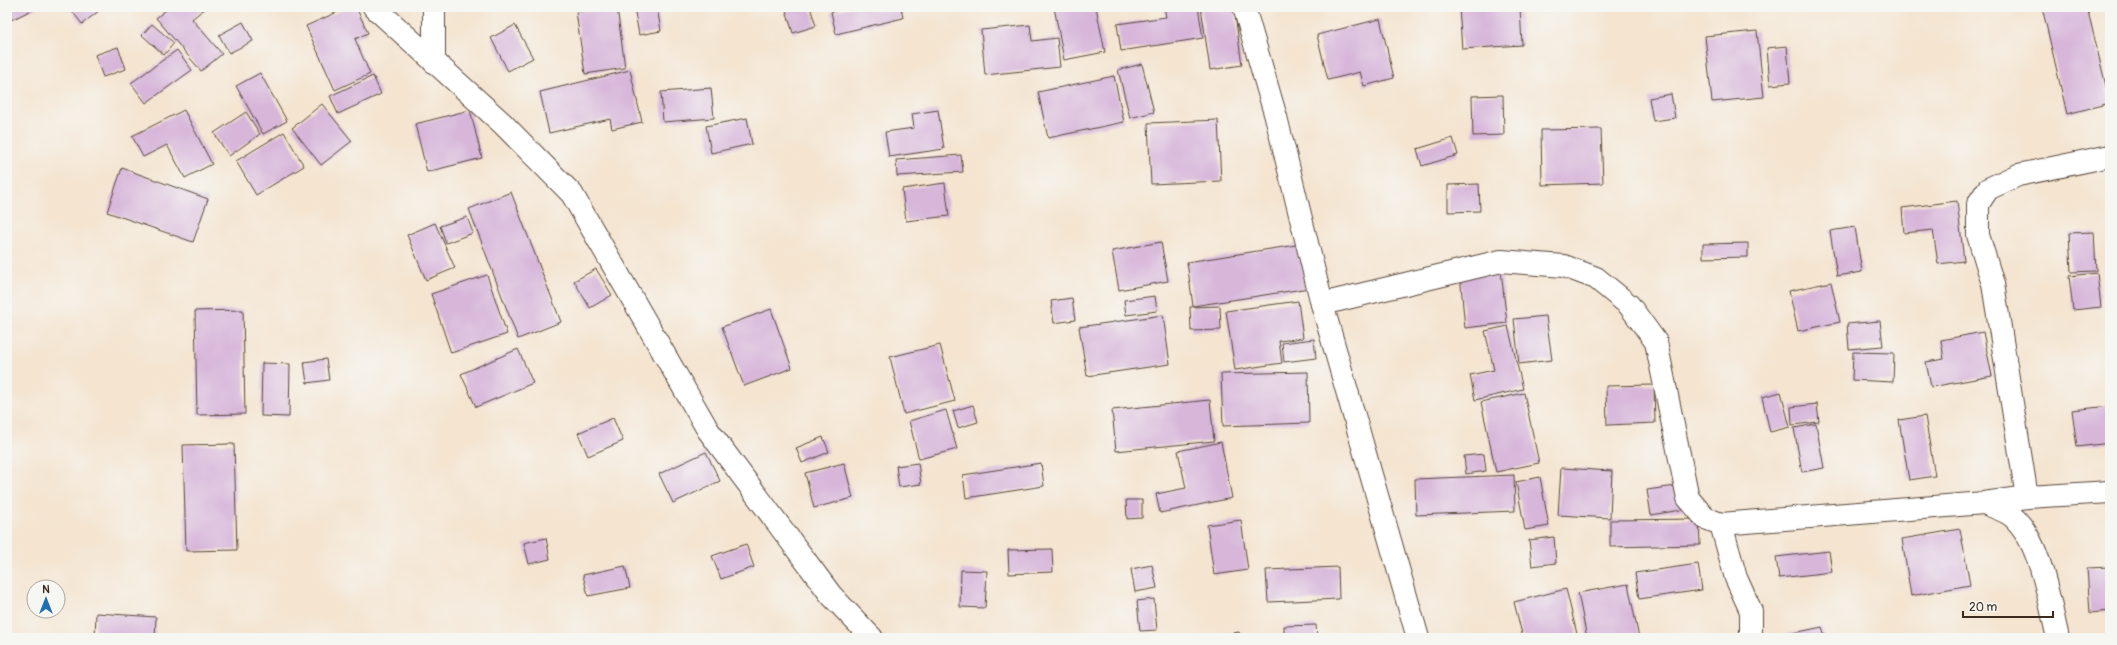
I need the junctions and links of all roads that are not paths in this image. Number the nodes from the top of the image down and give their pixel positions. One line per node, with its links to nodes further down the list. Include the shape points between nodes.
1 (374, 7): 4 (street)
2 (434, 7): 4 (street)
3 (1244, 7): 6 (street, via 1276,117)
4 (434, 62): 11 (street, via 502,123 572,194 708,430 831,595)
5 (2110, 156): 8 (street, via 2018,175 1988,189 1978,204 1978,236 1993,284)
6 (1322, 304): 10 (street, via 1501,261 1564,266 1596,278 1629,305 1656,342 1688,498 1705,518); 12 (street)
7 (2110, 492): 8 (street)
8 (2027, 497): 9 (street)
9 (1984, 503): 10 (street); 14 (street, via 2012,516 2030,539 2043,577)
10 (1721, 524): 13 (street, via 1736,578 1751,611)
11 (872, 638)
12 (1418, 638)
13 (1751, 638)
14 (2058, 638)

